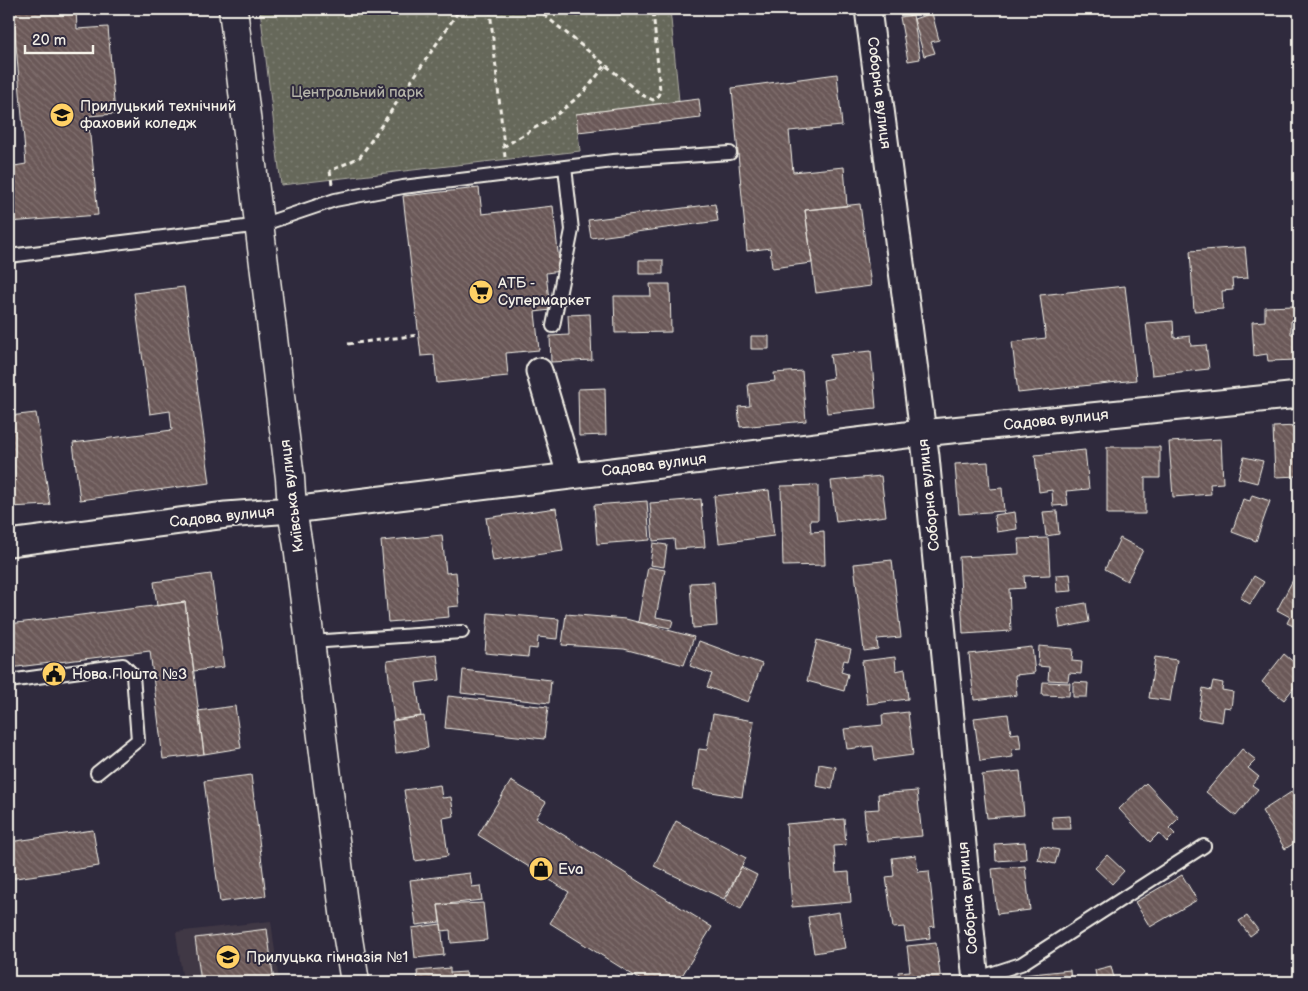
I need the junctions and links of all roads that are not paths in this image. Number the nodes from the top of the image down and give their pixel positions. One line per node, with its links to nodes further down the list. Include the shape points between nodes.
1 (233, 9): 5 (main road, Київська вулиця)
2 (868, 9): 10 (street, Соборна вулиця)
3 (730, 152): 4 (lane)
4 (565, 167): 5 (lane, via 403,187 335,200); 7 (lane, via 572,230)
5 (261, 225): 6 (lane); 12 (main road, Київська вулиця)
6 (9, 256)
7 (553, 326)
8 (539, 371): 11 (street)
9 (1299, 396): 10 (street, Садова вулиця)
10 (922, 433): 11 (street, Садова вулиця); 19 (street, Соборна вулиця)
11 (570, 475): 12 (street, Садова вулиця)
12 (292, 510): 13 (street, Садова вулиця, via 226,515); 15 (main road, Київська вулиця)
13 (9, 543)
14 (462, 632): 15 (lane)
15 (310, 642): 20 (main road, Київська вулиця)
16 (9, 681): 17 (lane, via 123,665 133,675 138,740)
17 (97, 773)
18 (1204, 846): 19 (lane, via 1021,964)
19 (975, 980)
20 (355, 982)

